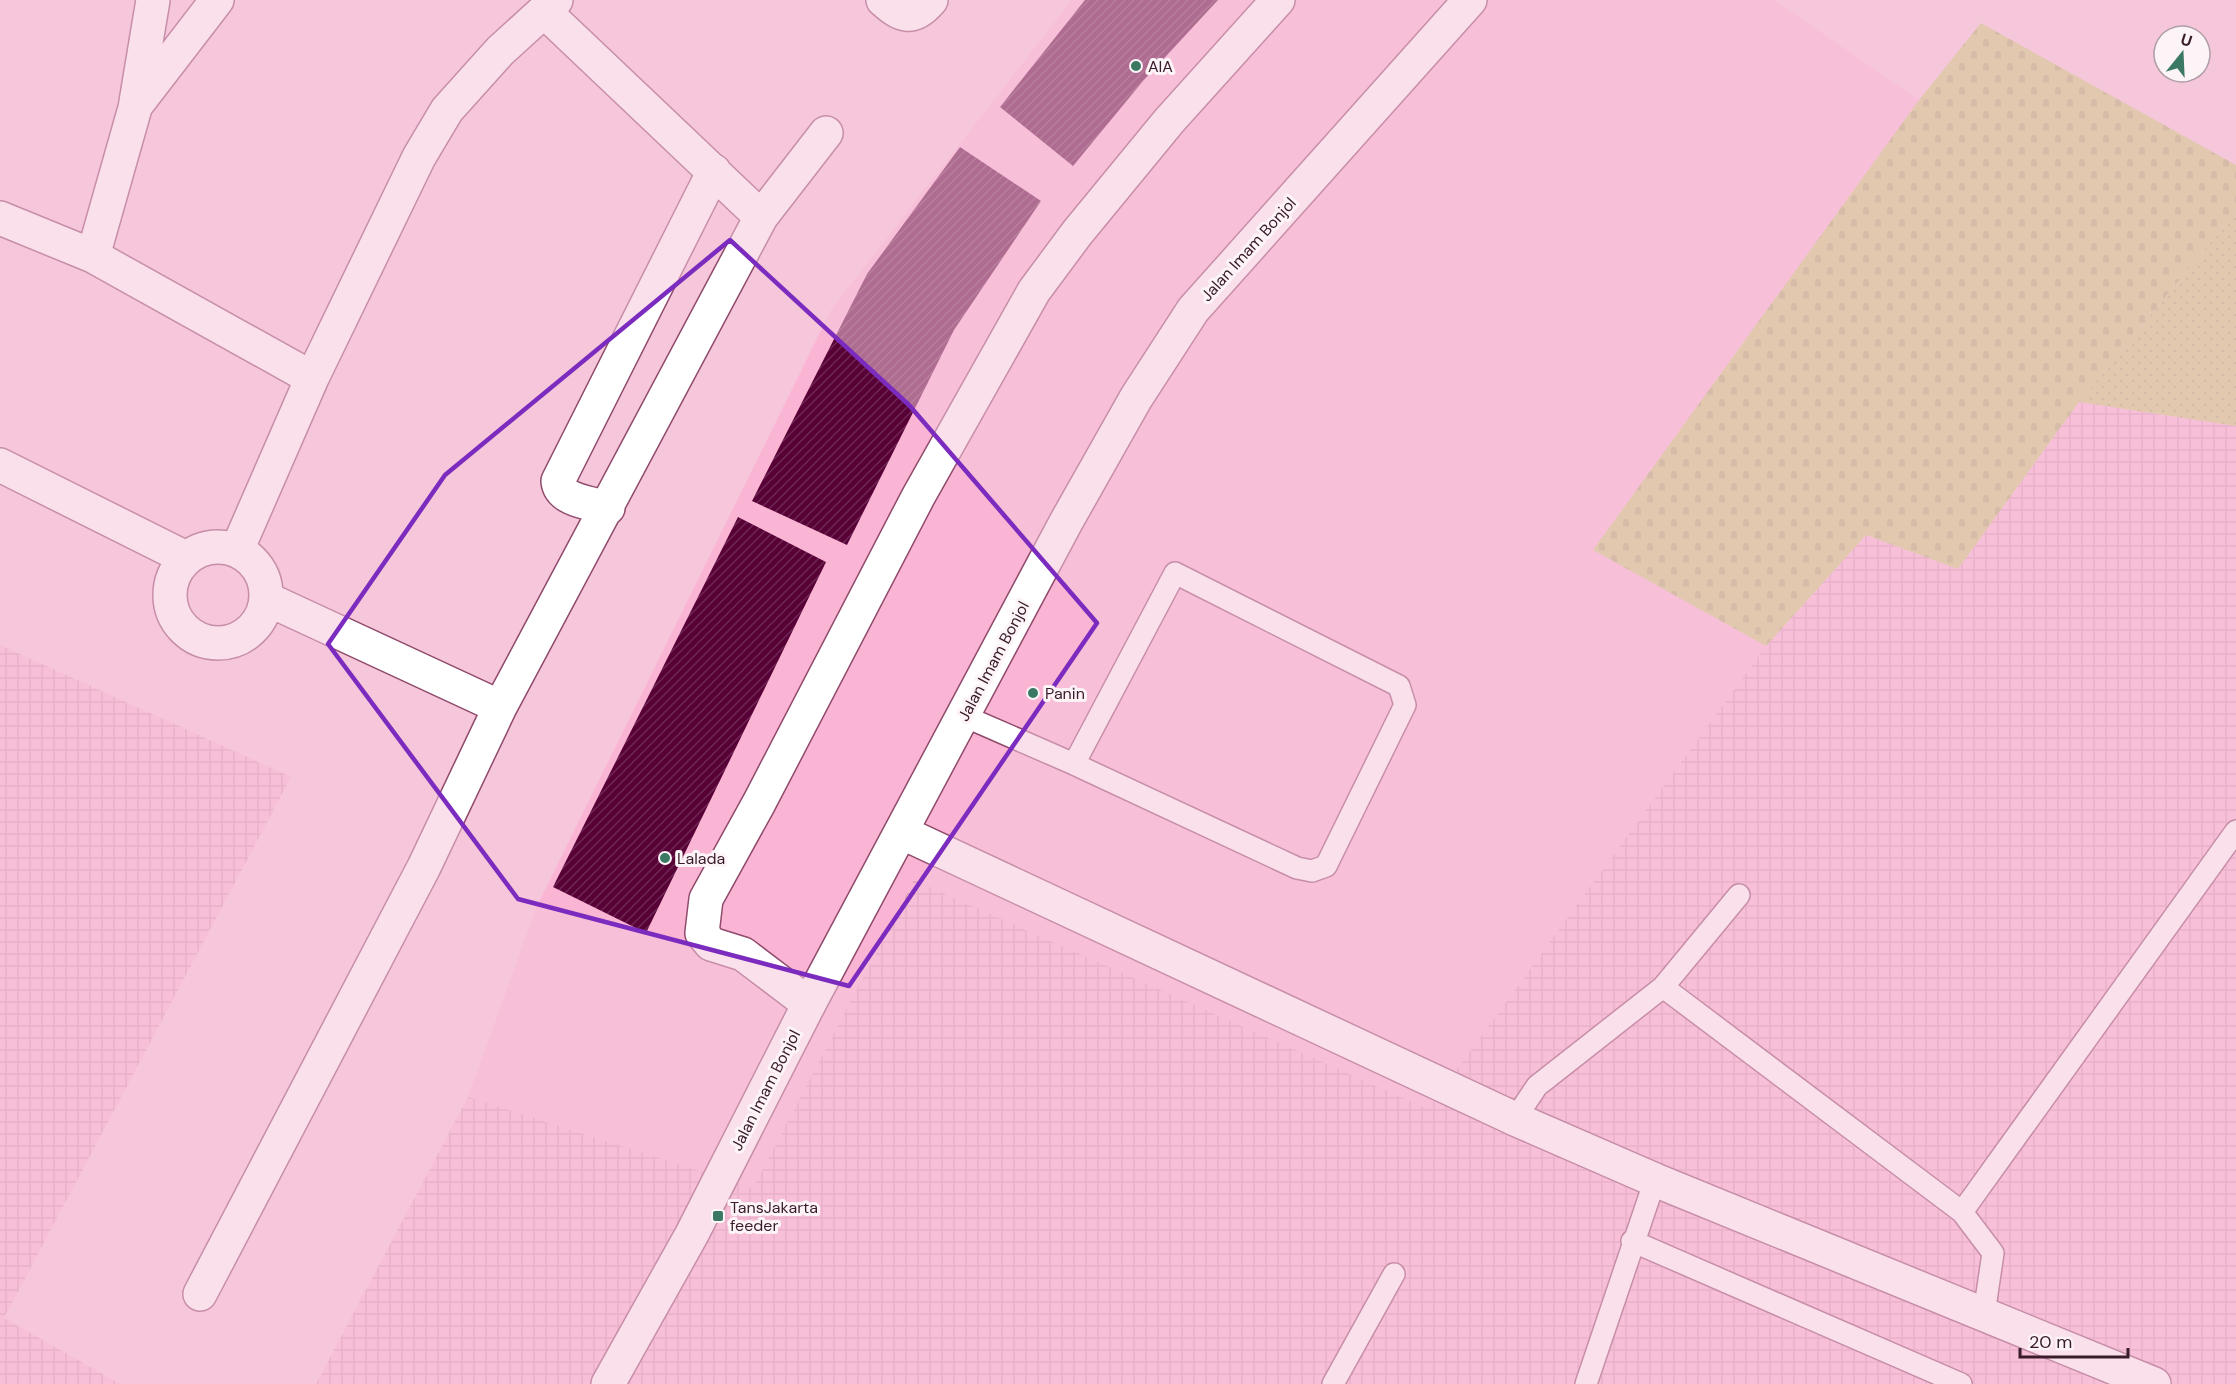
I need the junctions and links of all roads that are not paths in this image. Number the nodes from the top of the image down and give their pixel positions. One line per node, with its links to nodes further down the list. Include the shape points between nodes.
1 (153, 0): 8 (street)
2 (217, 0): 8 (street)
3 (883, 0): 4 (street, via 896,12 910,15 923,10)
4 (931, 0)
5 (1278, 0): 27 (street, via 1169,121 1034,291 918,497 706,899 702,933 711,944 743,954)
6 (1470, 0): 21 (street, Jalan Imam Bonjol, via 1193,310 1136,398)
7 (551, 6): 10 (street); 14 (street, via 500,51 447,110 419,157)
8 (135, 108): 13 (street)
9 (826, 134): 11 (street)
10 (714, 171): 11 (street); 16 (street, via 558,481 566,496)
11 (761, 217): 16 (street)
12 (0, 218): 13 (street)
13 (93, 256): 14 (street)
14 (312, 378): 17 (street)
15 (0, 465): 18 (street)
16 (608, 508): 20 (street)
17 (237, 550): 18 (street, via 210,547); 19 (street, via 254,562 264,579)
18 (186, 558): 19 (street, via 172,578 168,601 177,624 196,640 219,645 243,638 260,622)
19 (267, 598): 20 (street)
20 (500, 707): 33 (street, via 424,867)
21 (964, 716): 22 (lane); 24 (street, Jalan Imam Bonjol)
22 (1074, 764): 22 (lane, via 1297,868 1312,871 1326,866 1405,705 1404,696 1399,686 1175,573)
23 (2236, 831): 30 (lane)
24 (901, 832): 27 (street, Jalan Imam Bonjol); 28 (street)
25 (1739, 895): 26 (lane)
26 (1663, 987): 28 (lane, via 1537,1086); 30 (lane)
27 (809, 1004): 35 (street, Jalan Imam Bonjol, via 692,1234)
28 (1515, 1119): 29 (street)
29 (1655, 1180): 31 (lane); 34 (street)
30 (1962, 1212): 34 (lane, via 1993,1253)
31 (1632, 1241): 37 (lane); 38 (lane)
32 (1394, 1274): 36 (lane)
33 (200, 1294)
34 (1984, 1314): 39 (street)
35 (608, 1384)
36 (1333, 1384)
37 (1586, 1384)
38 (1961, 1384)
39 (2154, 1384)

